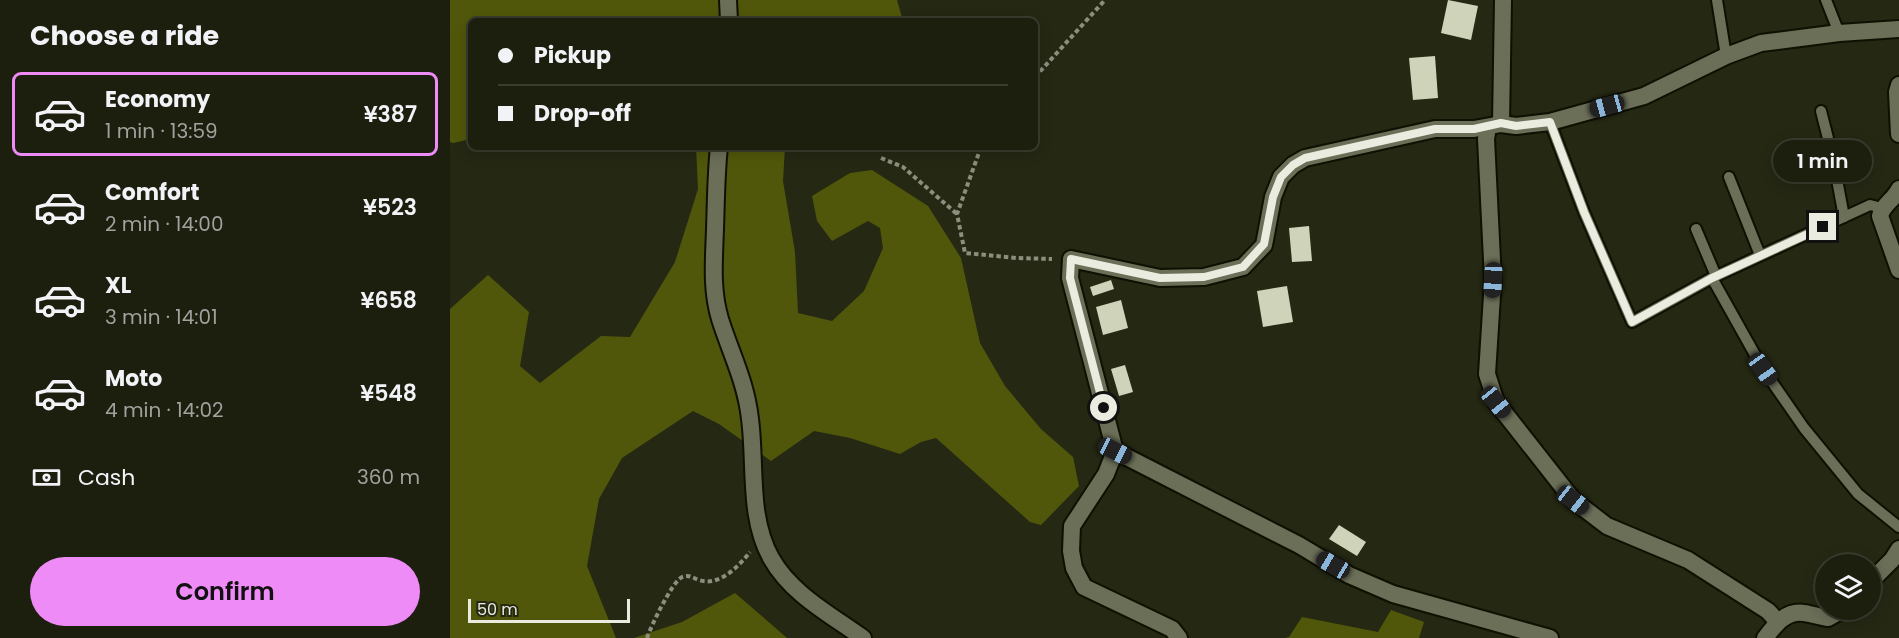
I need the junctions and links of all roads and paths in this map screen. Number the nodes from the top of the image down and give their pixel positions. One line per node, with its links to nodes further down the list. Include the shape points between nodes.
1 (728, 0): 6 (street)
2 (1105, 0): 10 (path)
3 (1503, 0): 14 (street)
4 (1717, 0): 9 (lane)
5 (1826, 0): 8 (lane)
6 (729, 18)
7 (1899, 29): 8 (street)
8 (1839, 33): 9 (street, via 1761,43)
9 (1726, 56): 13 (street, via 1644,96)
10 (1038, 74)
11 (1899, 85): 15 (street)
12 (1821, 111): 23 (lane)
13 (1550, 122): 14 (street); 28 (lane, via 1632,322)
14 (1495, 125): 26 (street, via 1435,129 1305,158 1281,177 1264,244 1243,267 1204,277 1160,278); 35 (street, via 1486,139 1493,280 1487,374 1496,402 1573,500 1607,526 1688,560 1768,610)
15 (1899, 134)
16 (719, 150): 31 (street, via 713,284 720,319 744,386)
17 (980, 150): 22 (path)
18 (881, 158): 22 (path, via 903,166)
19 (1729, 177): 25 (lane)
20 (1899, 189): 21 (street)
21 (1882, 208): 23 (lane, via 1870,205); 27 (street, via 1882,225)
22 (957, 214): 26 (path, via 965,253)
23 (1844, 217): 25 (lane)
24 (1696, 228): 28 (lane)
25 (1760, 255): 28 (lane)
26 (1071, 259): 29 (street, via 1070,278)
27 (1899, 270)
28 (1714, 277): 30 (lane, via 1763,369 1804,428 1858,494)
29 (1115, 451): 38 (street, via 1106,474 1072,526 1074,568 1084,586 1172,628); 39 (street, via 1299,545 1349,575 1393,594)
30 (1899, 526)
31 (762, 534): 36 (path, via 726,577 702,581 688,575 680,578 652,622); 37 (street, via 770,556 802,595)
32 (1899, 549): 33 (street)
33 (1881, 571)
34 (1815, 615): 35 (street, via 1790,615)
35 (1778, 622): 40 (street)
36 (647, 638)
37 (863, 638)
38 (1179, 638)
39 (1550, 638)
40 (1765, 638)

